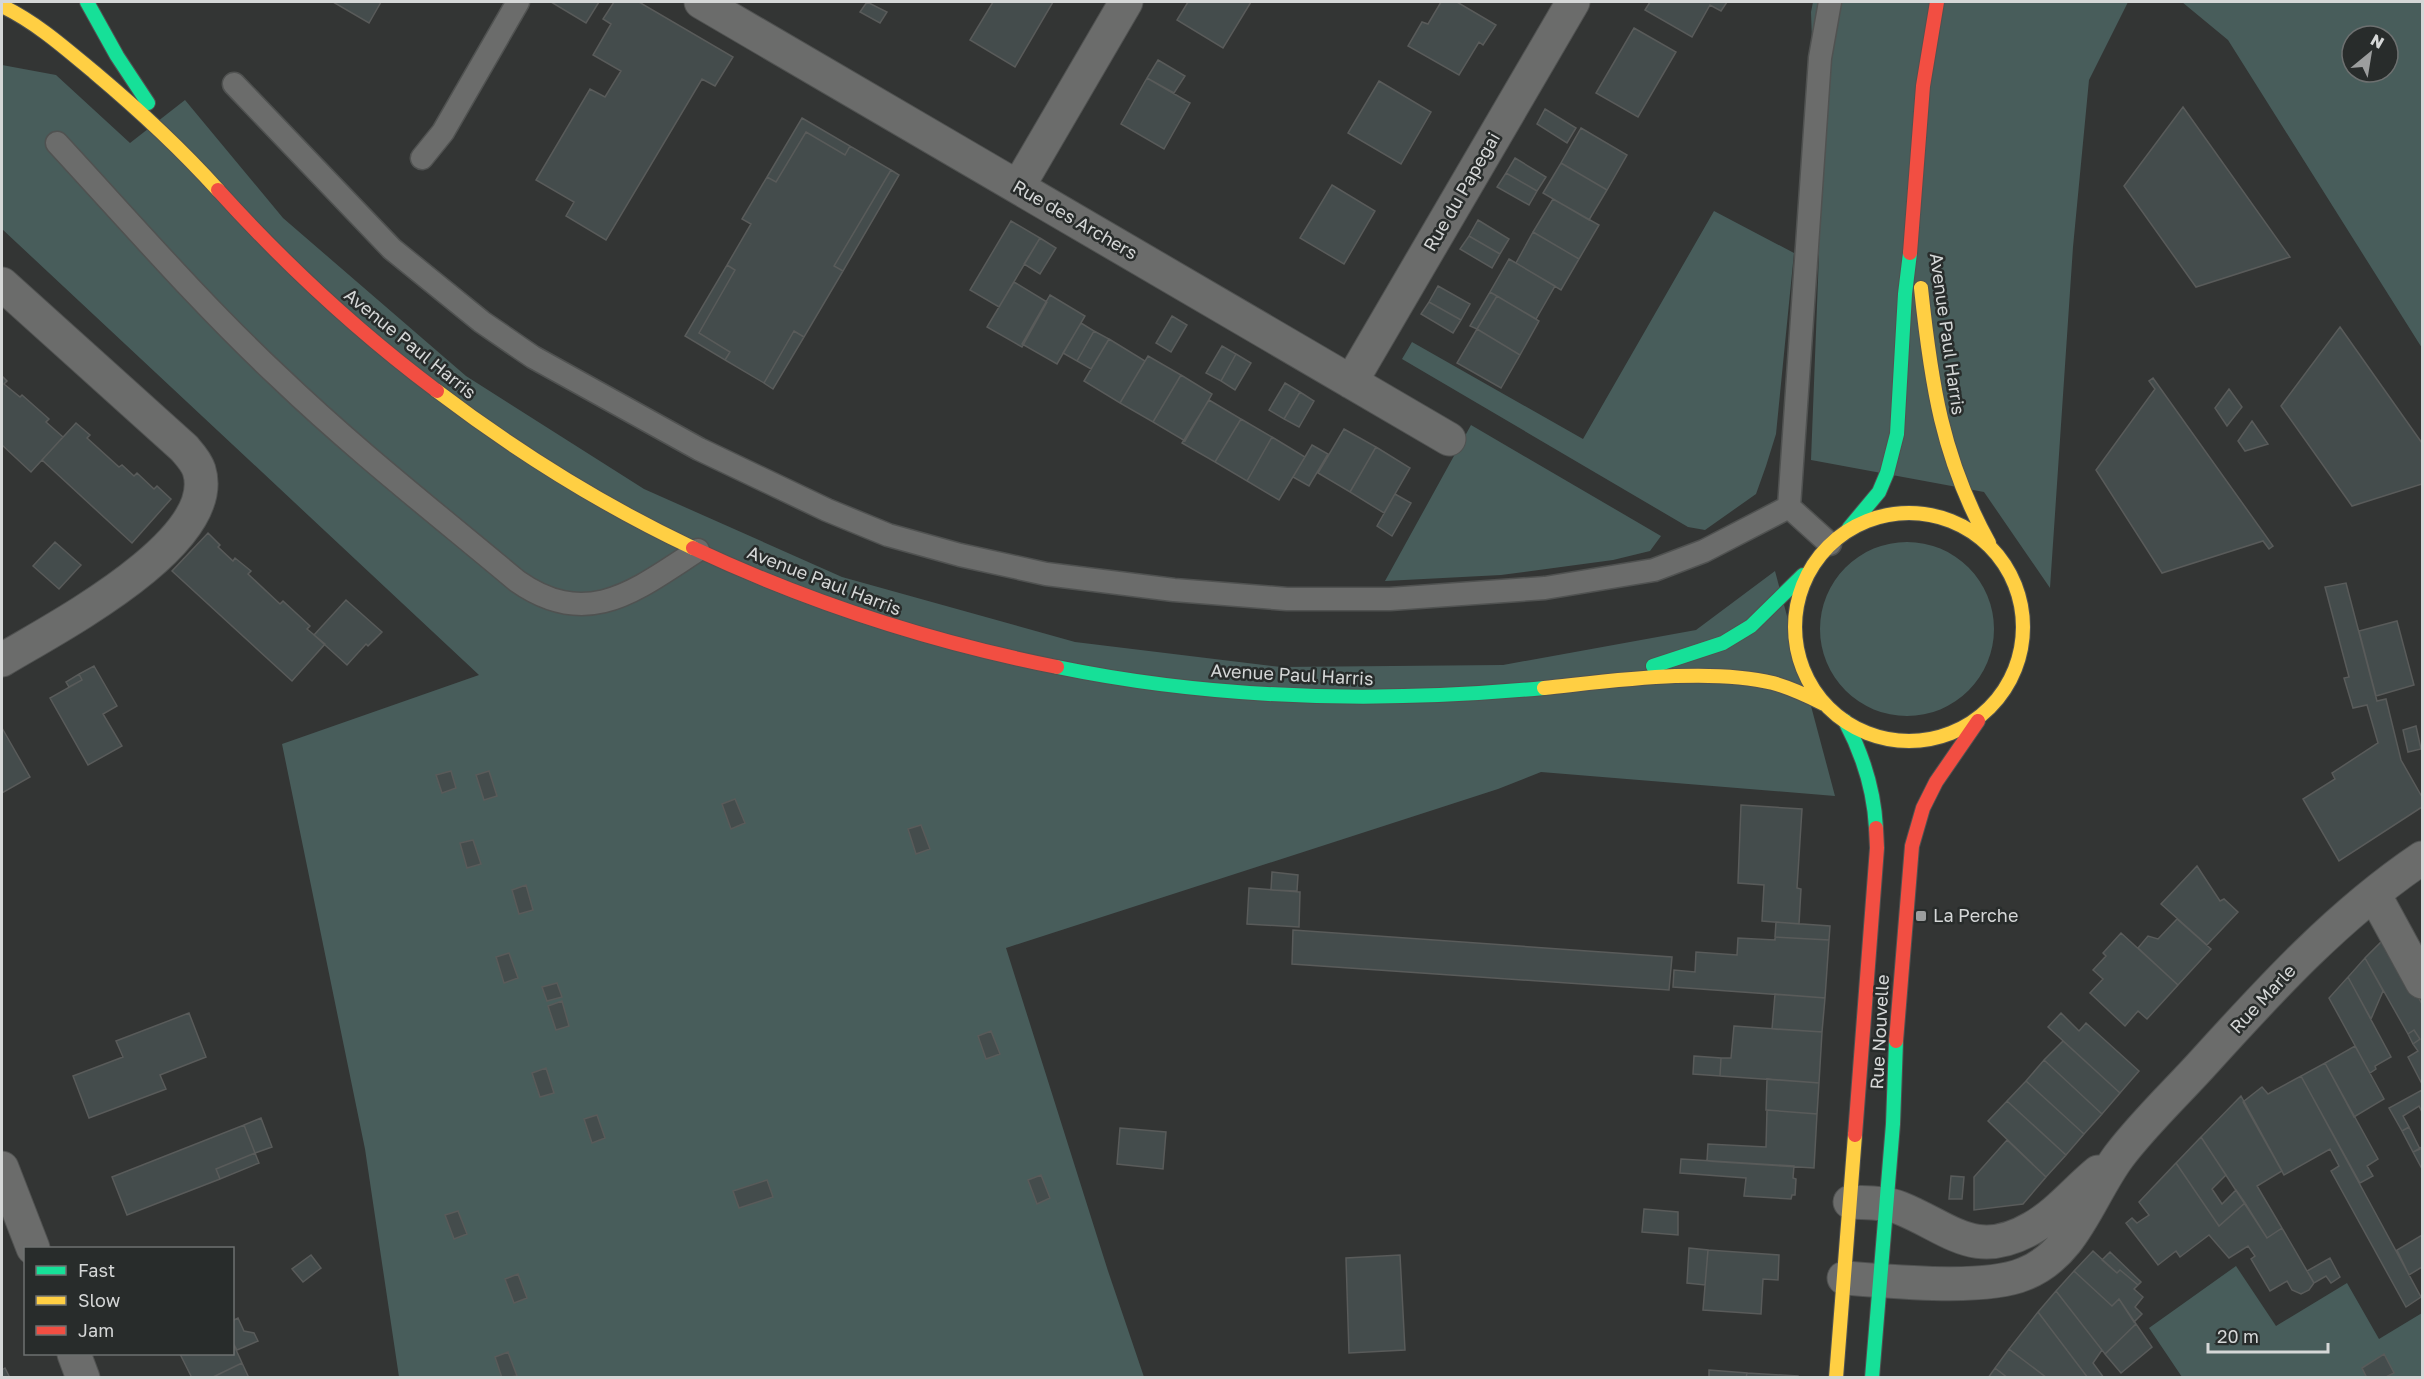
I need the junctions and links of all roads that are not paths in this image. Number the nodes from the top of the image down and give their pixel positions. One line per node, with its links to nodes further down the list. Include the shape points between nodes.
1 (87, 2): 11 (main road, Avenue Paul Harris, via 117,56)
2 (518, 2): 12 (lane, via 443,132)
3 (701, 2): 13 (street, Rue des Archers)
4 (1126, 2): 13 (street)
5 (1573, 2): 16 (street, Rue du Papegai)
6 (1830, 2): 18 (lane, via 1820,58)
7 (1937, 2): 14 (main road, Avenue Paul Harris, via 1923,86)
8 (2, 6): 11 (main road, Avenue Paul Harris, via 54,38)
9 (234, 84): 18 (lane, via 392,249 482,322 533,357 699,448 827,510 888,535 950,552 1046,574 1174,590 1287,599 1390,599 1536,589 1654,570 1704,551)
10 (57, 143): 21 (lane, via 277,376 329,424 536,594 575,605 618,598)
11 (178, 147): 21 (main road, Avenue Paul Harris, via 287,263 408,369 533,459)
12 (422, 158)
13 (1018, 187): 16 (street, Rue des Archers)
14 (1914, 220): 19 (main road, Avenue Paul Harris, via 1905,294 1897,434 1879,492); 22 (main road, Avenue Paul Harris, via 1928,350 1941,422 1958,480)
15 (2, 284): 24 (street, via 184,448 200,472 201,487 190,519 136,577)
16 (1351, 382): 17 (street, Rue des Archers)
17 (1449, 439)
18 (1790, 507): 20 (lane)
19 (1848, 529): 20 (main road); 22 (main road, via 1880,516 1924,513 1966,528)
20 (1830, 544): 23 (main road)
21 (698, 550): 25 (main road, Avenue Paul Harris, via 814,600 893,627 972,650 1113,678 1264,694 1346,697 1434,696)
22 (1993, 550): 27 (main road, via 2016,588 2023,631 2013,674)
23 (1814, 563): 25 (main road, Avenue Paul Harris, via 1770,610 1724,643); 26 (main road, via 1799,594 1795,635 1805,674)
24 (2, 660)
25 (1597, 682): 26 (main road, Avenue Paul Harris, via 1705,676 1742,678 1785,687)
26 (1824, 704): 28 (main road)
27 (1987, 710): 28 (main road, via 1958,730 1924,740 1889,739); 35 (main road, Rue Nouvelle, via 1936,782 1914,834 1905,916)
28 (1845, 721): 34 (main road, Rue Nouvelle, via 1867,768 1877,814 1874,909)
29 (2422, 858): 30 (street, Rue Marle)
30 (2374, 894): 31 (street); 32 (street, Rue Marle, via 2272,987)
31 (2422, 982)
32 (2119, 1157): 35 (street, Rue Marle, via 2033,1228 1996,1242 1957,1237); 38 (street, Rue Marle, via 2070,1238 2048,1260 2025,1274 1994,1282)
33 (2, 1168): 36 (street)
34 (1850, 1202): 35 (street, Rue Marle); 37 (main road, Rue Nouvelle)
35 (1887, 1205): 38 (main road, Rue Nouvelle)
36 (33, 1247)
37 (1844, 1278): 38 (street, Rue Marle); 41 (main road, Rue Nouvelle)
38 (1879, 1280): 42 (main road, Rue Nouvelle)
39 (75, 1355): 40 (street)
40 (83, 1377)
41 (1836, 1377)
42 (1872, 1377)

